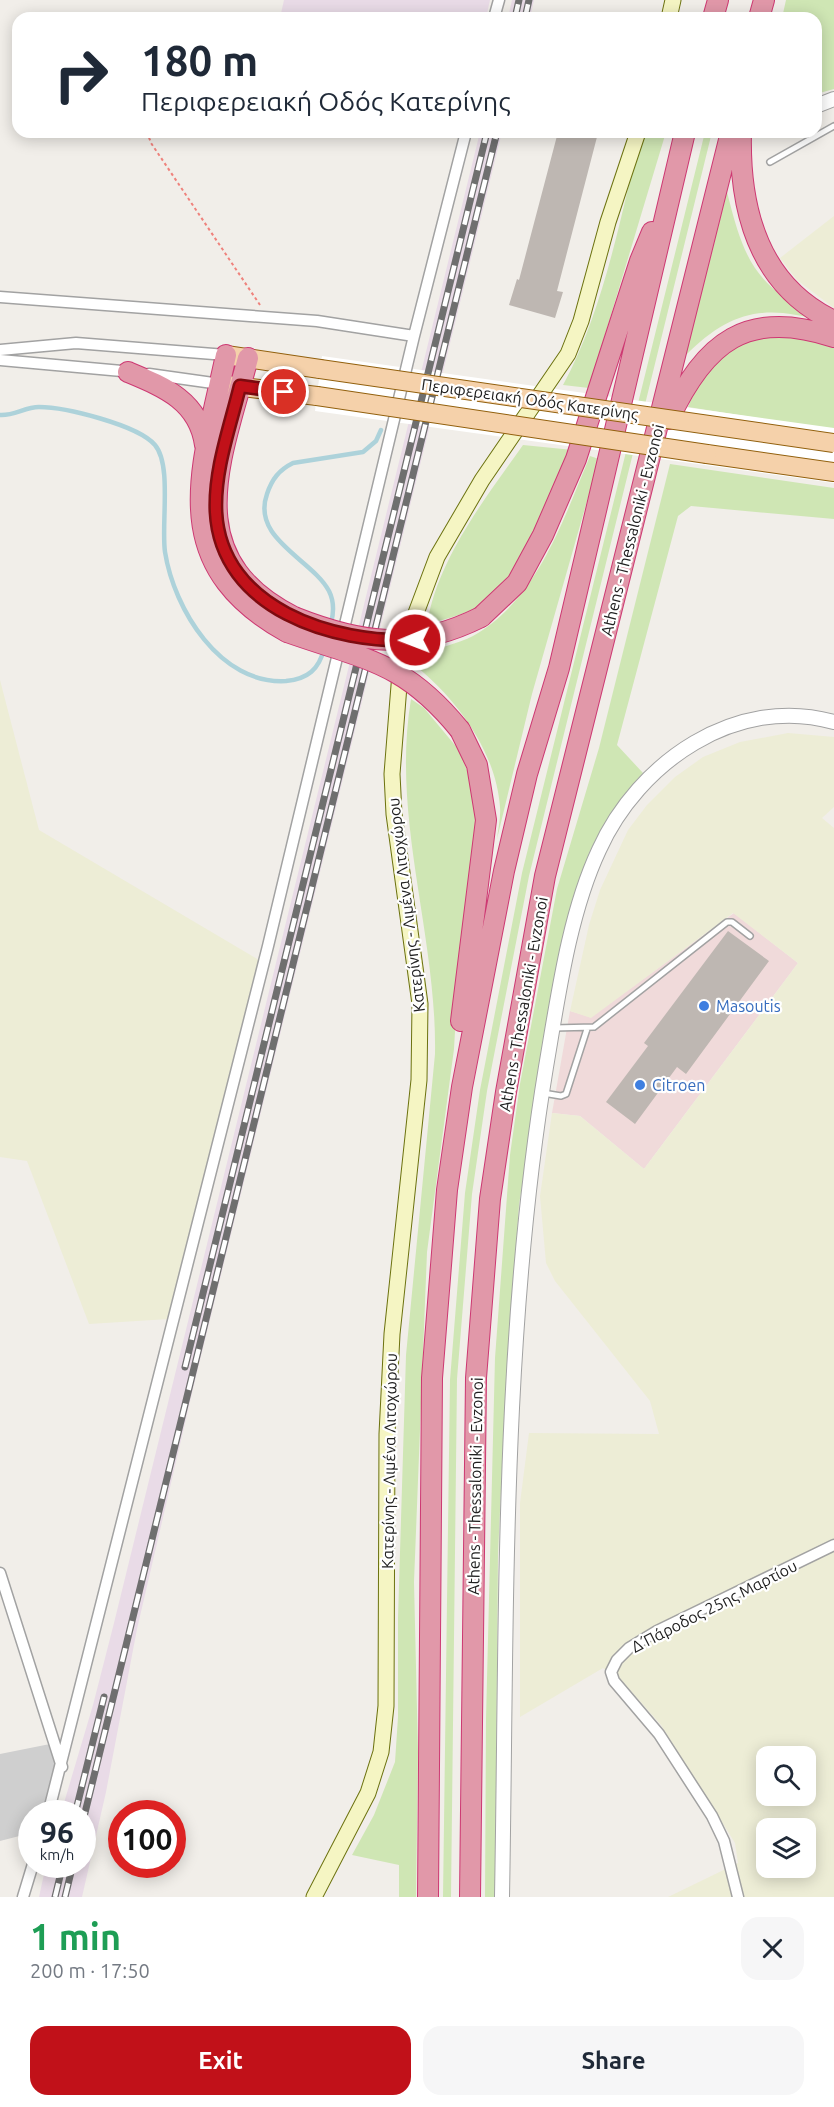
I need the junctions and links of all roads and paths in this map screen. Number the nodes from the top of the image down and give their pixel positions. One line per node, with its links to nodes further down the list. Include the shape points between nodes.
1 (149, 138): 11 (path, via 253,291)
2 (464, 138): 13 (street)
3 (636, 138): 39 (main road, Κατερίνης - Λιμένα Λιτοχώρου, via 568,354 482,480 437,557 413,621 400,673 392,774 420,1004 419,1080 392,1334 387,1434 386,1706 381,1752 368,1793)
4 (684, 138): 9 (highway)
5 (730, 138): 25 (highway, Athens - Thessaloniki - Evzonoi)
6 (741, 138): 12 (highway, via 744,202 762,250 779,278 803,302)
7 (813, 138): 8 (lane)
8 (770, 162)
9 (670, 196): 26 (highway, bridge, via 640,261 576,459 543,535 517,582 481,617 437,635 391,641); 31 (highway, via 562,657 527,774 504,870)
10 (0, 297): 11 (street)
11 (262, 316): 13 (street)
12 (834, 321)
13 (414, 336): 35 (street, via 268,946)
14 (834, 337): 25 (highway, via 774,326 717,348 702,361 689,381)
15 (0, 350): 16 (street, via 76,343)
16 (226, 355): 17 (main road, Περιφερειακή Οδός Κατερίνης); 20 (highway)
17 (248, 358): 21 (highway); 22 (main road, Περιφερειακή Οδός Κατερίνης, bridge)
18 (0, 360): 19 (street, Περιφερειακή Οδός Κατερίνης)
19 (128, 372): 20 (street, Περιφερειακή Οδός Κατερίνης); 23 (highway, via 167,389 196,415 203,430)
20 (220, 384): 21 (main road, Περιφερειακή Οδός Κατερίνης); 23 (highway)
21 (240, 386): 24 (main road, Περιφερειακή Οδός Κατερίνης, bridge); 26 (highway, via 216,491 220,537 230,561 256,594)
22 (834, 443)
23 (204, 463): 26 (highway, via 201,516 216,569 245,605)
24 (834, 472)
25 (647, 475): 41 (highway, Athens - Thessaloniki - Evzonoi, via 545,876 490,1199 476,1378)
26 (290, 624): 31 (highway, bridge, via 403,675 430,696 460,730 477,765 486,820 460,1036)
27 (834, 722): 29 (street, via 785,716 724,729 681,751 640,784 597,852 575,926)
28 (750, 936): 30 (lane, via 727,922)
29 (553, 1028): 30 (lane); 32 (street)
30 (587, 1029): 32 (lane, via 566,1094)
31 (462, 1087): 40 (highway, via 447,1190 432,1378)
32 (542, 1093): 42 (street, via 513,1384)
33 (834, 1545): 43 (street, Δ΄ Πάροδος 25ης Μαρτίου, via 628,1648 611,1672 614,1681 659,1734 712,1816 724,1842)
34 (0, 1573): 35 (street)
35 (62, 1767): 36 (street)
36 (52, 1800)
37 (29, 1878): 38 (street)
38 (23, 1897)
39 (314, 1897)
40 (428, 1897)
41 (470, 1897)
42 (502, 1897)
43 (738, 1897)

